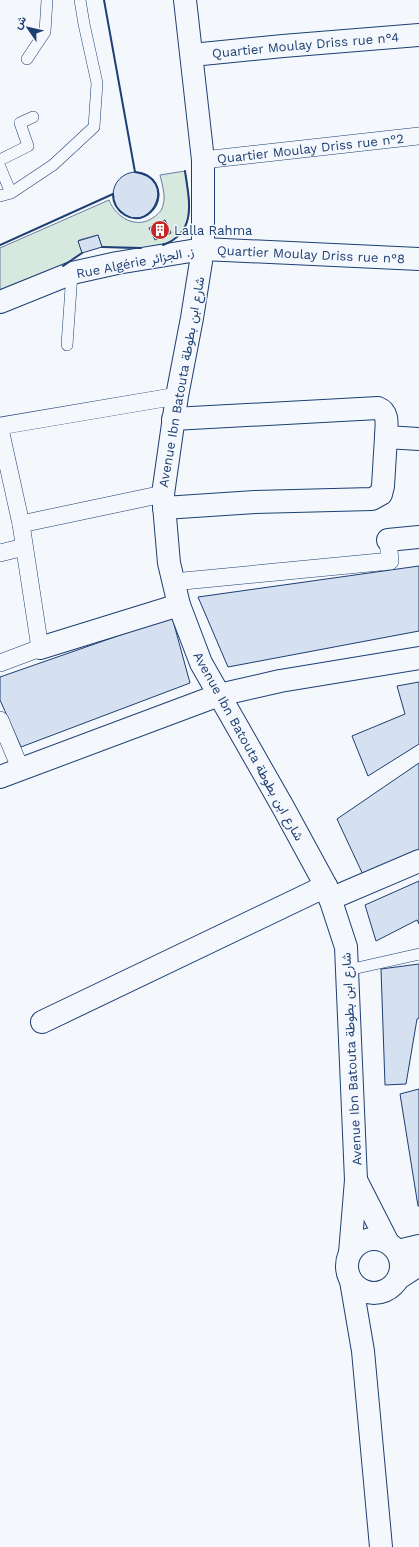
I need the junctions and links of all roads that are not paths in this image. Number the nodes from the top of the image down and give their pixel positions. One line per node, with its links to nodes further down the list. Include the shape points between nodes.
1 (47, 0): 6 (lane, via 45,32)
2 (80, 0): 12 (lane, via 97,83 94,127 53,165)
3 (185, 0): 5 (street, Avenue Ibn Batouta شارع ابن بطوطة)
4 (419, 35): 5 (street, Quartier Moulay Driss rue n°4)
5 (192, 55): 10 (street, Avenue Ibn Batouta شارع ابن بطوطة)
6 (27, 60)
7 (33, 117): 9 (lane, via 20,123 28,146)
8 (419, 136): 10 (street, Quartier Moulay Driss rue n°2)
9 (0, 160)
10 (203, 160): 13 (street, Avenue Ibn Batouta شارع ابن بطوطة)
11 (0, 167): 12 (lane)
12 (5, 195)
13 (203, 249): 14 (street, Quartier Moulay Driss rue n°8); 15 (street, Rue Algérie ز. الجزائر); 18 (street, Avenue Ibn Batouta شارع ابن بطوطة)
14 (419, 259)
15 (72, 273): 16 (street, Rue Algérie ز. الجزائر); 17 (lane)
16 (0, 302)
17 (67, 345)
18 (177, 396): 19 (street, Avenue Ibn Batouta شارع ابن بطوطة); 20 (street)
19 (173, 419): 21 (street, via 378,408 385,412); 23 (street, Avenue Ibn Batouta شارع ابن بطوطة)
20 (0, 428): 24 (street)
21 (386, 437): 22 (street); 23 (street, via 383,486 381,494 372,499)
22 (419, 439)
23 (163, 501): 24 (street); 29 (street, Avenue Ibn Batouta شارع ابن بطوطة, via 169,563)
24 (20, 524): 27 (street)
25 (419, 537): 26 (street)
26 (388, 540): 29 (street, via 390,561)
27 (24, 547): 28 (street); 31 (street)
28 (0, 553)
29 (174, 582): 30 (street, Avenue Ibn Batouta شارع ابن بطوطة)
30 (179, 605): 31 (street); 34 (street, Avenue Ibn Batouta شارع ابن بطوطة, via 201,663)
31 (40, 648): 33 (street)
32 (419, 658): 34 (street)
33 (0, 663)
34 (219, 694): 36 (street); 39 (street, Avenue Ibn Batouta شارع ابن بطوطة)
35 (0, 720): 36 (street)
36 (21, 770): 37 (street)
37 (0, 777)
38 (419, 861): 39 (street)
39 (328, 892): 41 (street, Avenue Ibn Batouta شارع ابن بطوطة, via 346,947); 42 (street)
40 (419, 954): 41 (lane)
41 (348, 970): 43 (street, Avenue Ibn Batouta شارع ابن بطوطة)
42 (42, 1022)
43 (356, 1180): 44 (street, Avenue Ibn Batouta شارع ابن بطوطة); 46 (street, Avenue Ibn Batouta شارع ابن بطوطة)
44 (393, 1246): 45 (street); 46 (street, via 373,1238 360,1243); 48 (street, via 402,1264)
45 (419, 1246)
46 (350, 1253): 49 (street, via 347,1267)
47 (419, 1265): 48 (street)
48 (399, 1278): 50 (street, via 389,1289)
49 (351, 1281): 50 (street, via 362,1290); 51 (street)
50 (376, 1294): 51 (street)
51 (363, 1351): 52 (street)
52 (381, 1547)

